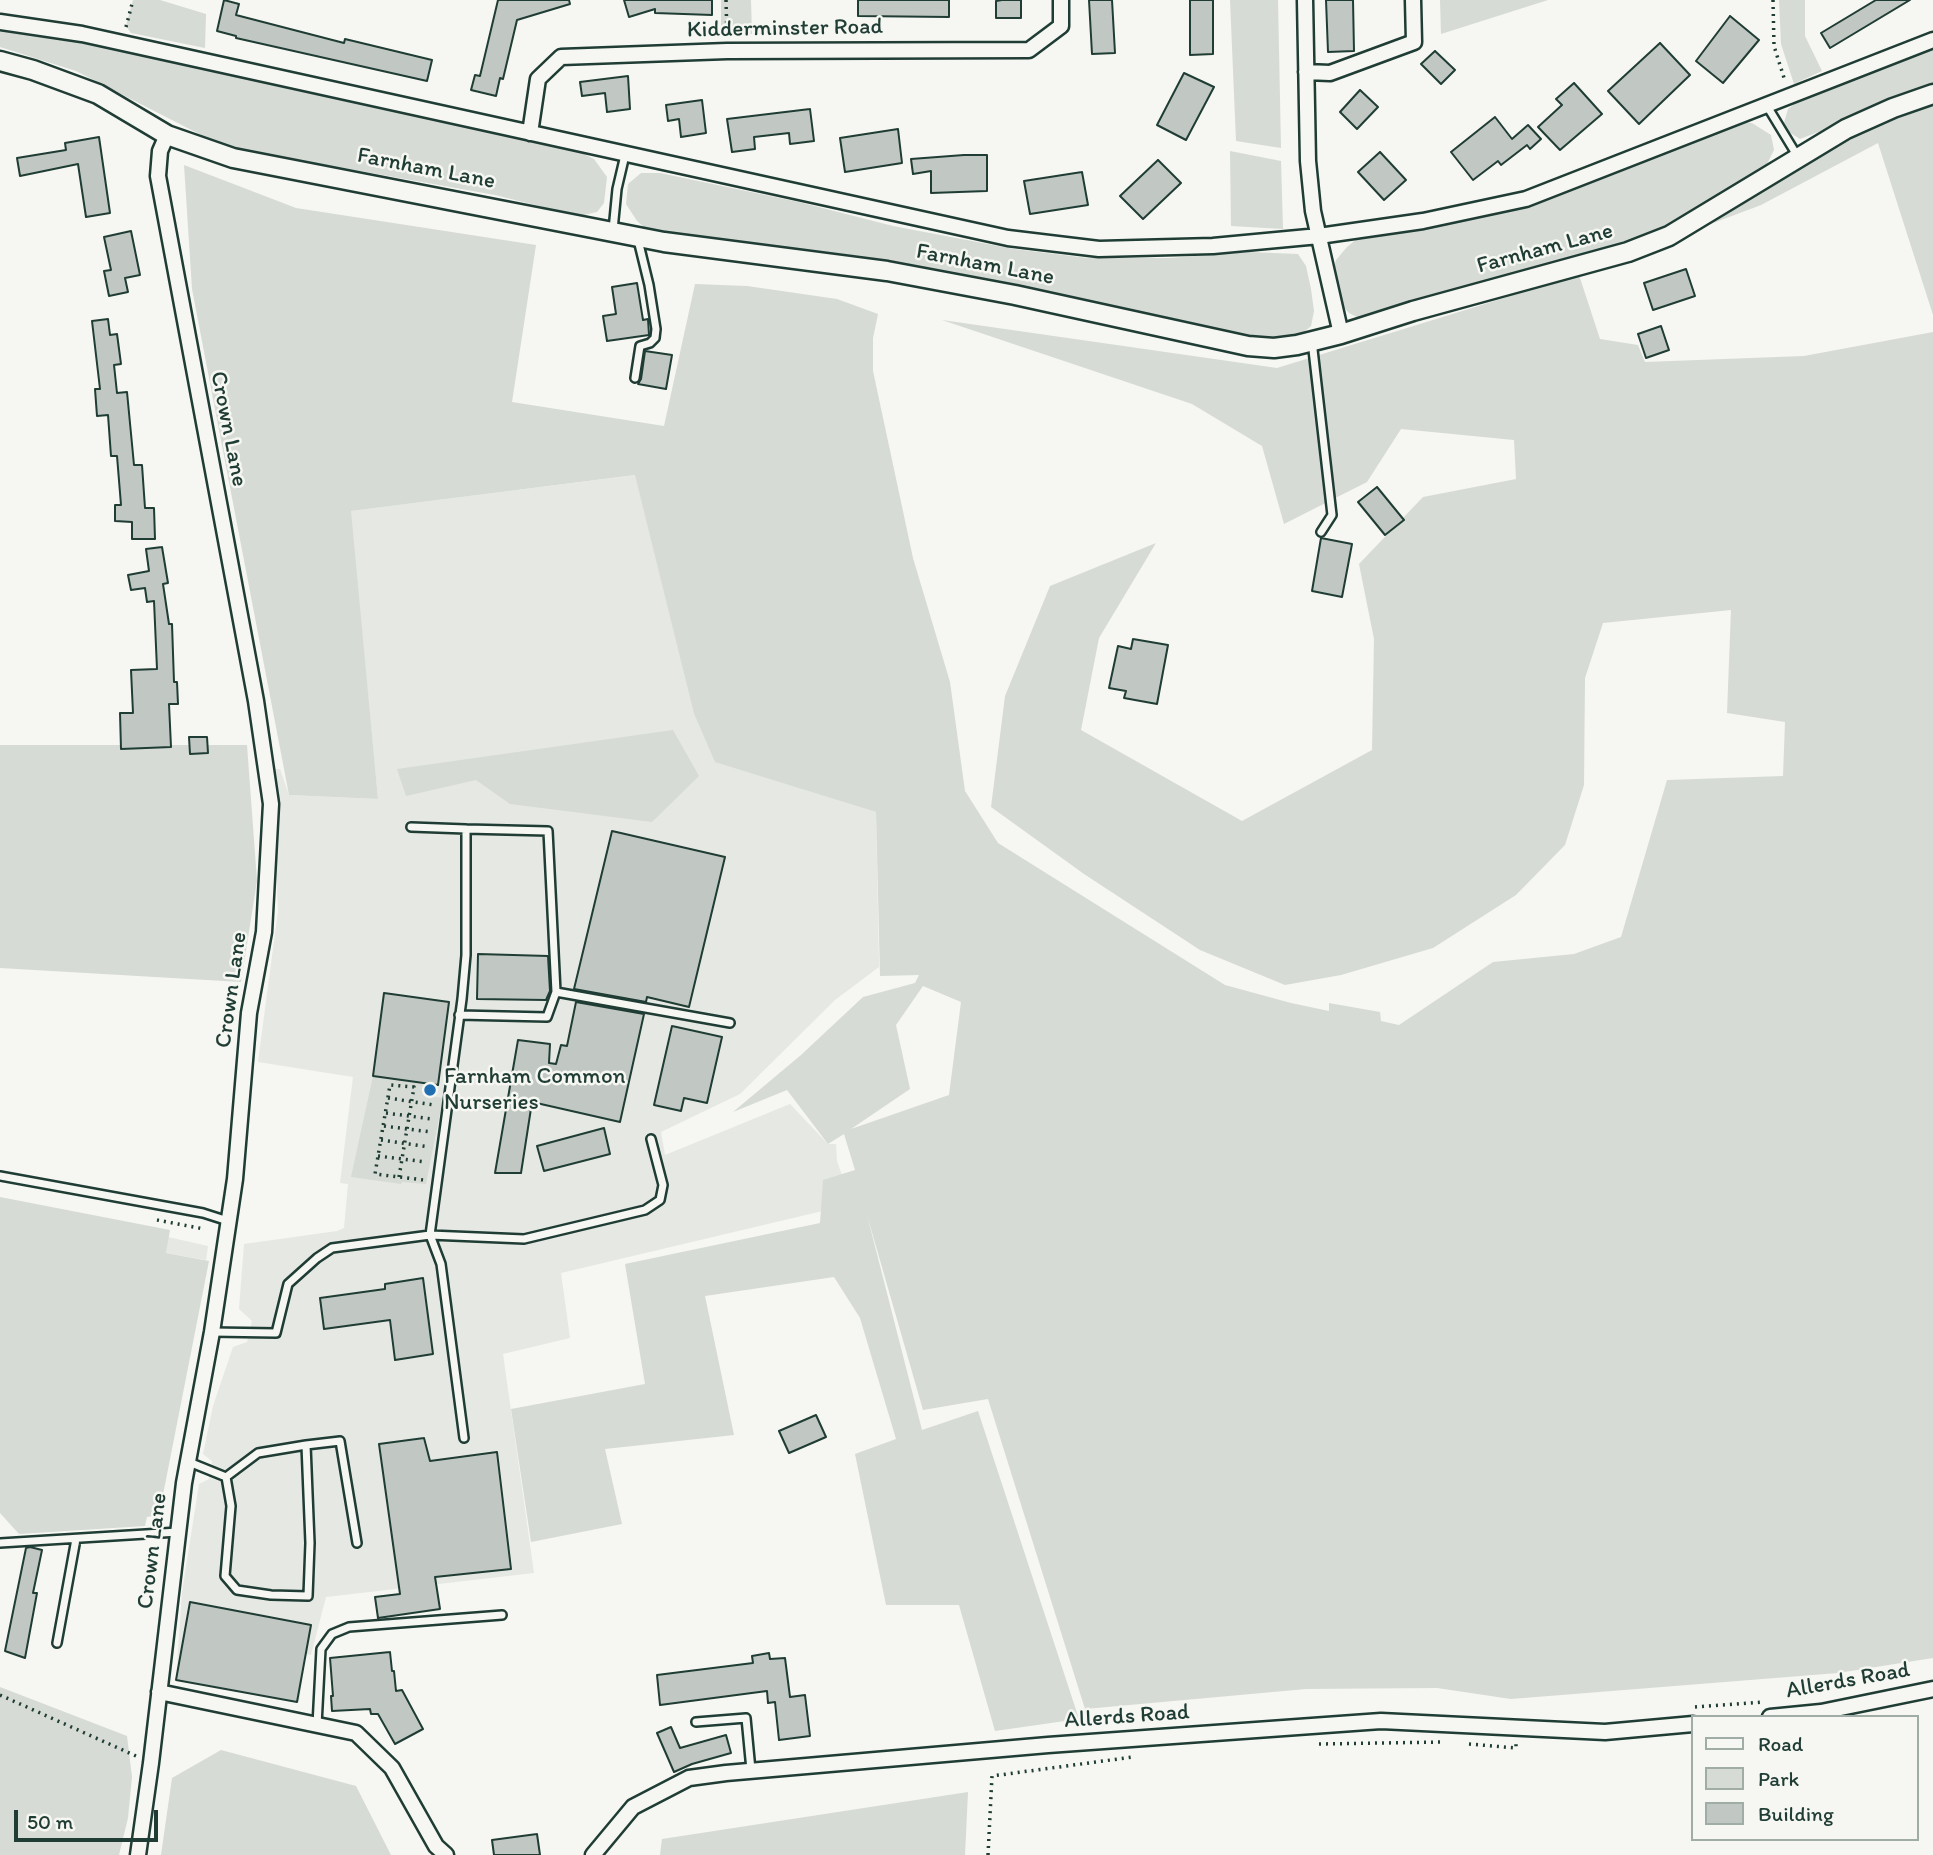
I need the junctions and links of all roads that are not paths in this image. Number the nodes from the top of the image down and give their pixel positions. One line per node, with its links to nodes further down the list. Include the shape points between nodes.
1 (1061, 0): 10 (street, Kidderminster Road, via 1061,26 1029,50 727,51 561,57 538,79)
2 (1305, 0): 7 (street)
3 (1413, 0): 7 (street, via 1414,42 1330,73)
4 (0, 22): 10 (street, via 82,34)
5 (1933, 40): 9 (street)
6 (0, 61): 11 (street, Farnham Lane, via 98,94)
7 (1306, 72): 16 (street, via 1308,161)
8 (1933, 94): 13 (street, Farnham Lane, via 1846,129)
9 (1766, 106): 13 (lane); 16 (street, via 1527,199)
10 (530, 133): 12 (street)
11 (167, 135): 14 (street, Farnham Lane, via 233,158); 28 (street, Crown Lane, via 158,176 271,804 264,932 249,1013)
12 (625, 155): 14 (lane); 16 (street, via 1008,238 1098,249 1213,246)
13 (1799, 158): 17 (street, Farnham Lane, via 1669,236 1628,252)
14 (614, 230): 15 (street, Farnham Lane)
15 (638, 236): 18 (street, Farnham Lane, via 887,271 1248,346 1274,348); 19 (lane, via 656,329 655,338 637,352)
16 (1319, 236): 17 (street)
17 (1341, 334): 18 (street, Farnham Lane)
18 (1312, 341): 20 (lane, via 1332,515)
19 (635, 378)
20 (1321, 532)
21 (411, 827): 22 (lane)
22 (466, 829): 23 (lane, via 548,831); 24 (lane, via 466,955)
23 (556, 992): 24 (lane, via 547,1017); 25 (lane)
24 (459, 1015): 29 (lane)
25 (730, 1023)
26 (651, 1139): 29 (lane, via 663,1185 660,1200 645,1210 524,1239)
27 (0, 1176): 28 (lane)
28 (229, 1221): 30 (street, Crown Lane)
29 (430, 1235): 30 (lane, via 332,1248 288,1284 276,1334); 31 (lane, via 440,1264)
30 (212, 1332): 33 (street, Crown Lane)
31 (464, 1438)
32 (306, 1445): 34 (lane, via 258,1452); 34 (lane, via 308,1596 237,1590 225,1576 231,1506); 38 (lane, via 340,1441)
33 (189, 1462): 34 (lane); 35 (street, Crown Lane)
34 (226, 1477)
35 (178, 1532): 36 (lane); 42 (street, Crown Lane)
36 (76, 1539): 37 (lane); 40 (lane)
37 (0, 1543)
38 (357, 1543)
39 (502, 1615): 46 (lane, via 349,1627 332,1634 321,1649)
40 (57, 1643)
41 (1933, 1689): 43 (street, Allerds Road, via 1821,1712)
42 (159, 1692): 46 (street); 48 (street, Crown Lane)
43 (1768, 1709)
44 (696, 1722): 47 (lane, via 746,1718)
45 (1692, 1724): 47 (street, Allerds Road, via 1605,1732 1381,1721)
46 (317, 1725): 49 (street, via 356,1733 392,1768 436,1846)
47 (751, 1771): 50 (street, Allerds Road, via 689,1779 633,1807)
48 (138, 1855)
49 (446, 1855)
50 (593, 1855)

